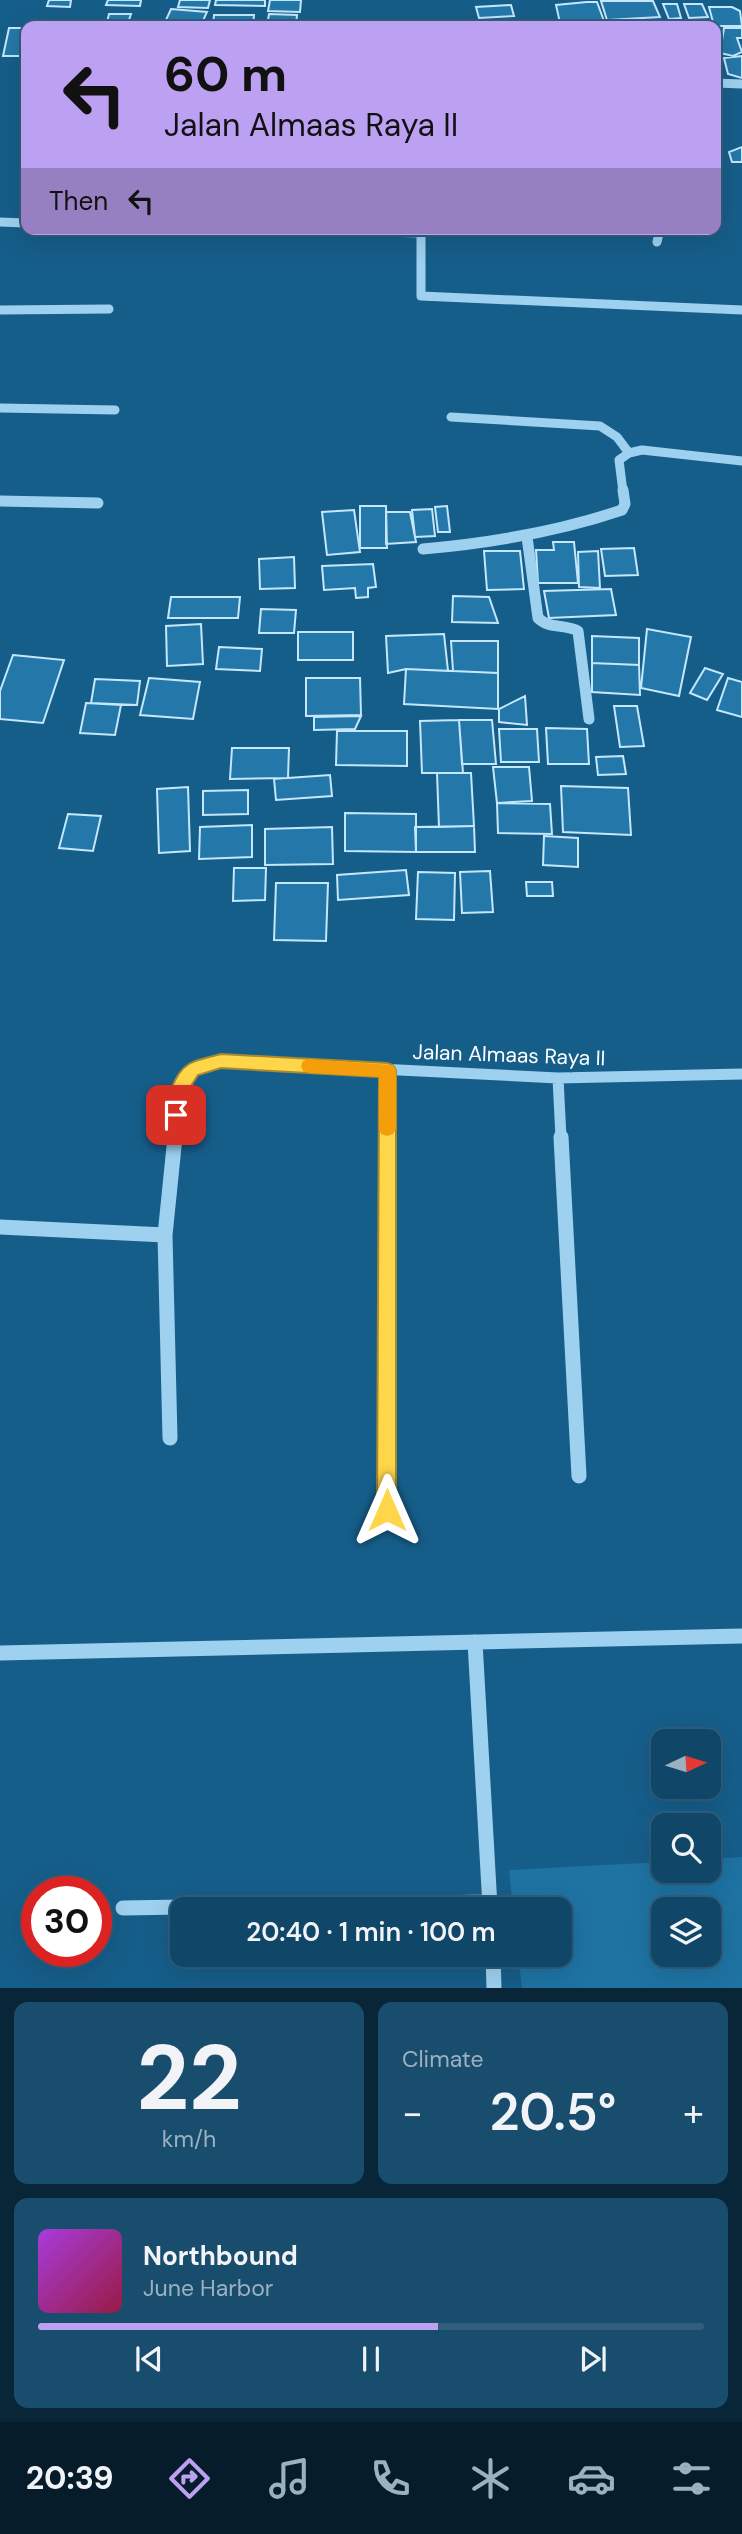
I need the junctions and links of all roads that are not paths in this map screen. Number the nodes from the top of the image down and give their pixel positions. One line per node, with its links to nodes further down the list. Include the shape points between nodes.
1 (721, 83): 2 (street)
2 (742, 84)
3 (0, 222): 4 (street)
4 (21, 223)
5 (421, 235): 10 (street, via 421,296)
6 (659, 235): 7 (street)
7 (657, 242)
8 (108, 309): 9 (street)
9 (0, 310)
10 (742, 310)
11 (0, 408): 12 (street)
12 (115, 410)
13 (451, 417): 14 (street, via 600,426 617,437)
14 (629, 453): 15 (street, via 642,450); 18 (street, via 619,460 622,510)
15 (742, 461)
16 (0, 501): 17 (street)
17 (98, 503)
18 (527, 537): 19 (street); 20 (street, via 538,618 548,626 570,626 578,631)
19 (423, 550)
20 (589, 719)
21 (387, 1070): 23 (street, Jalan Almaas Raya II); 25 (street, Jalan Almaas Raya II, via 221,1061 192,1070 179,1091); 28 (street)
22 (742, 1074): 23 (street, Jalan Almaas Raya II)
23 (558, 1078): 27 (street)
24 (0, 1227): 25 (street)
25 (164, 1235): 26 (street, Jalan Almaas Raya II)
26 (170, 1438)
27 (579, 1476)
28 (387, 1510)
29 (742, 1636): 30 (street)
30 (475, 1642): 31 (street); 32 (street)
31 (0, 1653)
32 (490, 1897)
33 (123, 1908): 34 (street)
34 (170, 1908)
35 (494, 1967): 36 (street)
36 (495, 1988)

